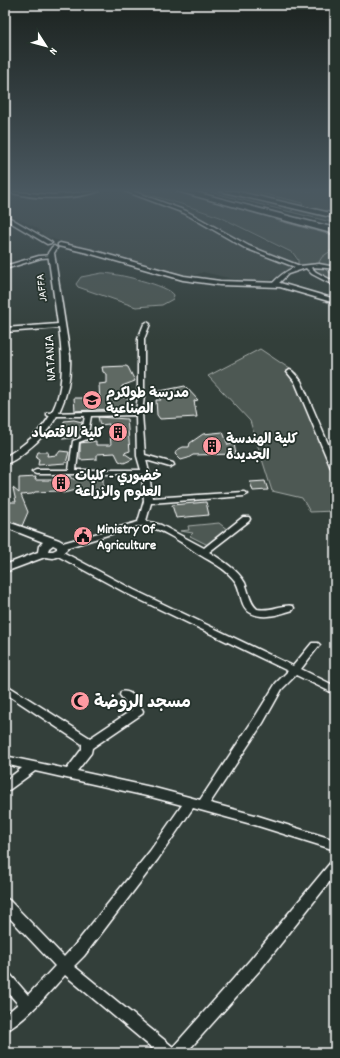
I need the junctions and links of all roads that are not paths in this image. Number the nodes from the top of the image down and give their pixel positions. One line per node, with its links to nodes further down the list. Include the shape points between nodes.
1 (43, 240): 3 (street)
2 (235, 240): 7 (street)
3 (52, 246): 4 (street, JAFFA); 9 (street, via 75,247 190,280 228,284)
4 (50, 256): 6 (street); 13 (street, JAFFA)
5 (307, 266): 7 (street); 8 (street); 10 (street, via 314,273)
6 (5, 268)
7 (299, 268): 9 (street)
8 (335, 268)
9 (275, 284): 11 (street)
10 (335, 284)
11 (335, 301)
12 (147, 324): 16 (street, via 141,338)
13 (59, 326): 14 (street); 17 (street, NATANIA, via 66,378 64,390)
14 (6, 328)
15 (290, 372): 23 (street, via 298,381)
16 (140, 413): 18 (street); 20 (street)
17 (51, 414): 18 (street); 19 (street, NATANIA, via 37,434); 21 (street, NATANIA, via 46,429 38,438)
18 (88, 414): 25 (street, via 84,439 76,441)
19 (5, 456)
20 (141, 456): 22 (street); 26 (street)
21 (5, 461)
22 (170, 465)
23 (335, 468)
24 (36, 472): 25 (street)
25 (72, 472): 26 (street)
26 (145, 472): 28 (street)
27 (244, 494): 28 (street)
28 (148, 501): 31 (street)
29 (246, 519): 35 (street)
30 (5, 524): 33 (street)
31 (141, 524): 33 (street); 35 (street, via 154,526)
32 (5, 530): 34 (street, via 32,541)
33 (58, 547): 34 (street, via 54,555); 39 (street, via 131,592)
34 (44, 552): 36 (street)
35 (203, 553): 37 (street, via 230,570 237,578 248,605 253,610 265,613)
36 (5, 569)
37 (290, 608)
38 (315, 645): 39 (street)
39 (294, 671): 41 (street); 48 (street, via 279,686 259,720)
40 (5, 688): 43 (street, via 85,740)
41 (335, 690)
42 (124, 695): 43 (street, via 138,711)
43 (88, 745): 46 (street)
44 (5, 760): 45 (street)
45 (34, 766): 46 (street); 47 (street)
46 (69, 774): 48 (street)
47 (5, 788)
48 (196, 804): 49 (street); 52 (street, via 79,951)
49 (335, 845)
50 (335, 866): 57 (street, via 255,965)
51 (5, 904): 52 (street)
52 (64, 966): 54 (street); 56 (street)
53 (5, 979): 54 (street)
54 (28, 1005): 55 (street)
55 (5, 1024)
56 (169, 1053)
57 (177, 1053)

